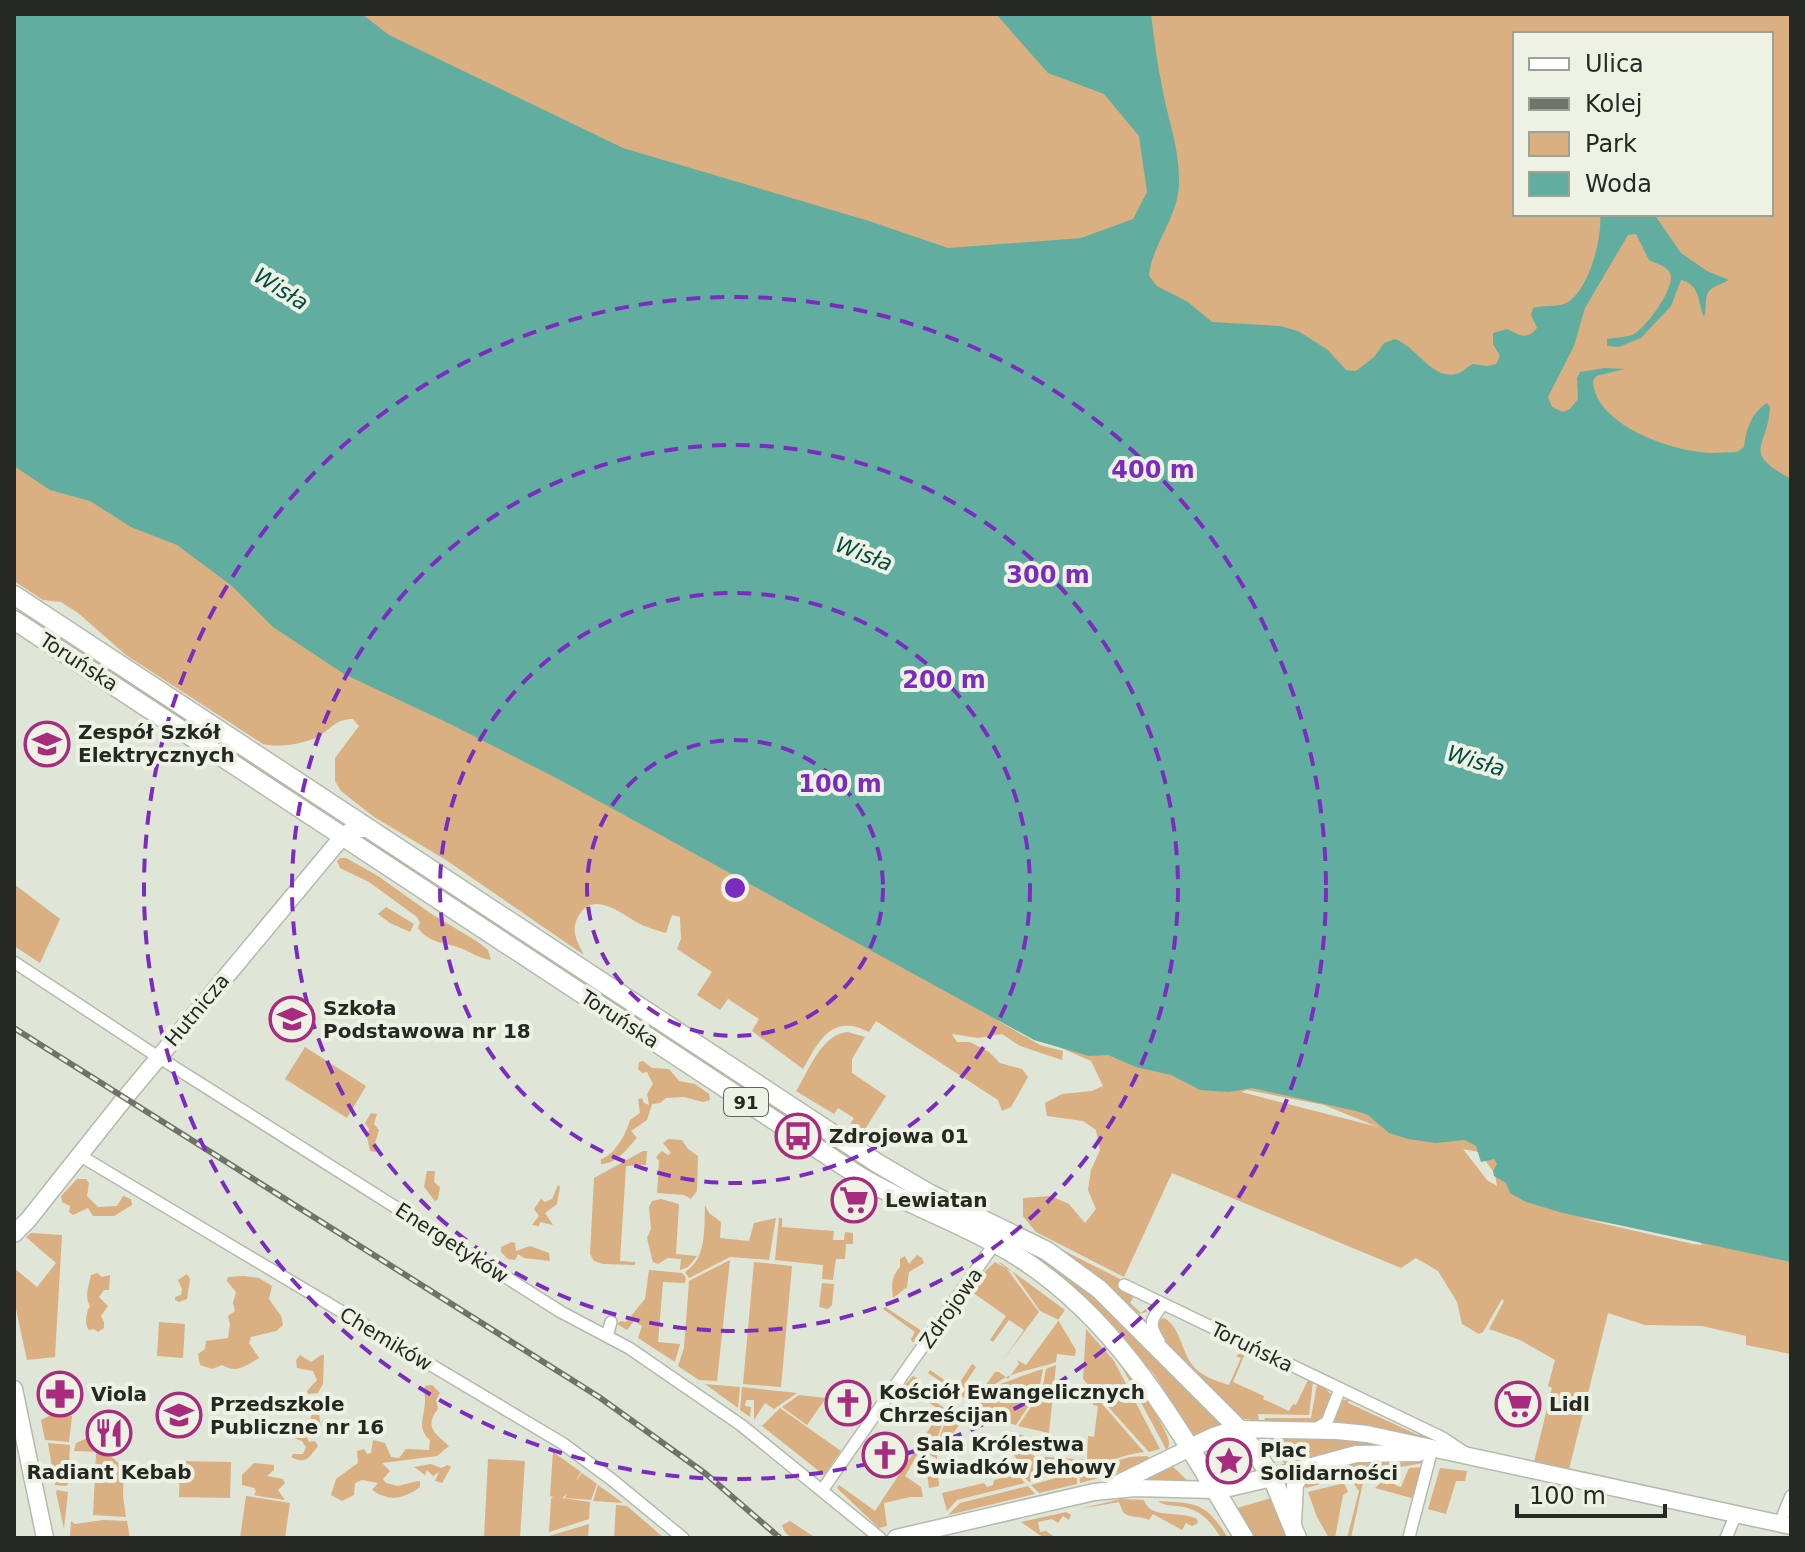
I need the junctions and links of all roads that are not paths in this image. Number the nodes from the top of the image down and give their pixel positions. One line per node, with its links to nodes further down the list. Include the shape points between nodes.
1 (14, 595): 3 (main road, Toruńska / 91)
2 (14, 620): 4 (main road, Toruńska / 91)
3 (52, 620): 4 (main road); 5 (main road, Toruńska / 91)
4 (41, 637): 6 (main road, Toruńska / 91)
5 (371, 829): 6 (street, via 353,829); 15 (main road, Toruńska / 91, via 877,1163 1047,1251)
6 (343, 836): 8 (street, Hutnicza); 13 (main road, Toruńska / 91, via 859,1176)
7 (14, 962): 8 (street, Energetyków)
8 (158, 1057): 9 (street, Hutnicza); 19 (street, Energetyków)
9 (79, 1155): 10 (street, Hutnicza); 39 (street, Chemików, via 562,1443)
10 (34, 1210): 11 (street, Hutnicza); 12 (street, Hutnicza)
11 (14, 1223)
12 (14, 1234)
13 (995, 1243): 25 (main road, Toruńska / 91, via 1063,1289 1104,1329 1141,1373); 30 (street, Zdrojowa)
14 (1124, 1285): 16 (street, Toruńska)
15 (1110, 1300): 17 (street, via 1138,1318); 20 (main road, Toruńska / 91)
16 (1163, 1304): 17 (street); 22 (street, Toruńska)
17 (1152, 1317): 20 (street, Toruńska, via 1151,1328)
18 (611, 1322): 19 (street)
19 (607, 1336): 30 (street, Energetyków, via 741,1425)
20 (1162, 1351): 23 (main road, Toruńska / 91)
21 (14, 1389): 38 (street)
22 (1340, 1389): 24 (street, via 1327,1422); 27 (street, Toruńska, via 1464,1450)
23 (1239, 1429): 24 (street); 25 (main road); 29 (main road, 91)
24 (1314, 1430): 26 (street, via 1367,1434)
25 (1190, 1448): 31 (main road, 91); 32 (street)
26 (1431, 1451): 27 (street); 28 (street, via 1375,1452); 37 (street)
27 (1456, 1455): 34 (street)
28 (1310, 1465): 29 (street); 36 (street, via 1295,1484)
29 (1272, 1477): 31 (main road); 36 (main road, 91)
30 (823, 1489): 40 (street, Energetyków)
31 (1216, 1490): 32 (street); 42 (main road, 91)
32 (1094, 1492): 41 (street)
33 (1791, 1496): 35 (street)
34 (1736, 1514): 35 (street); 43 (street)
35 (1786, 1525)
36 (1295, 1532)
37 (1409, 1537)
38 (45, 1538)
39 (683, 1538)
40 (880, 1538)
41 (896, 1538)
42 (1244, 1538)
43 (1726, 1538)

